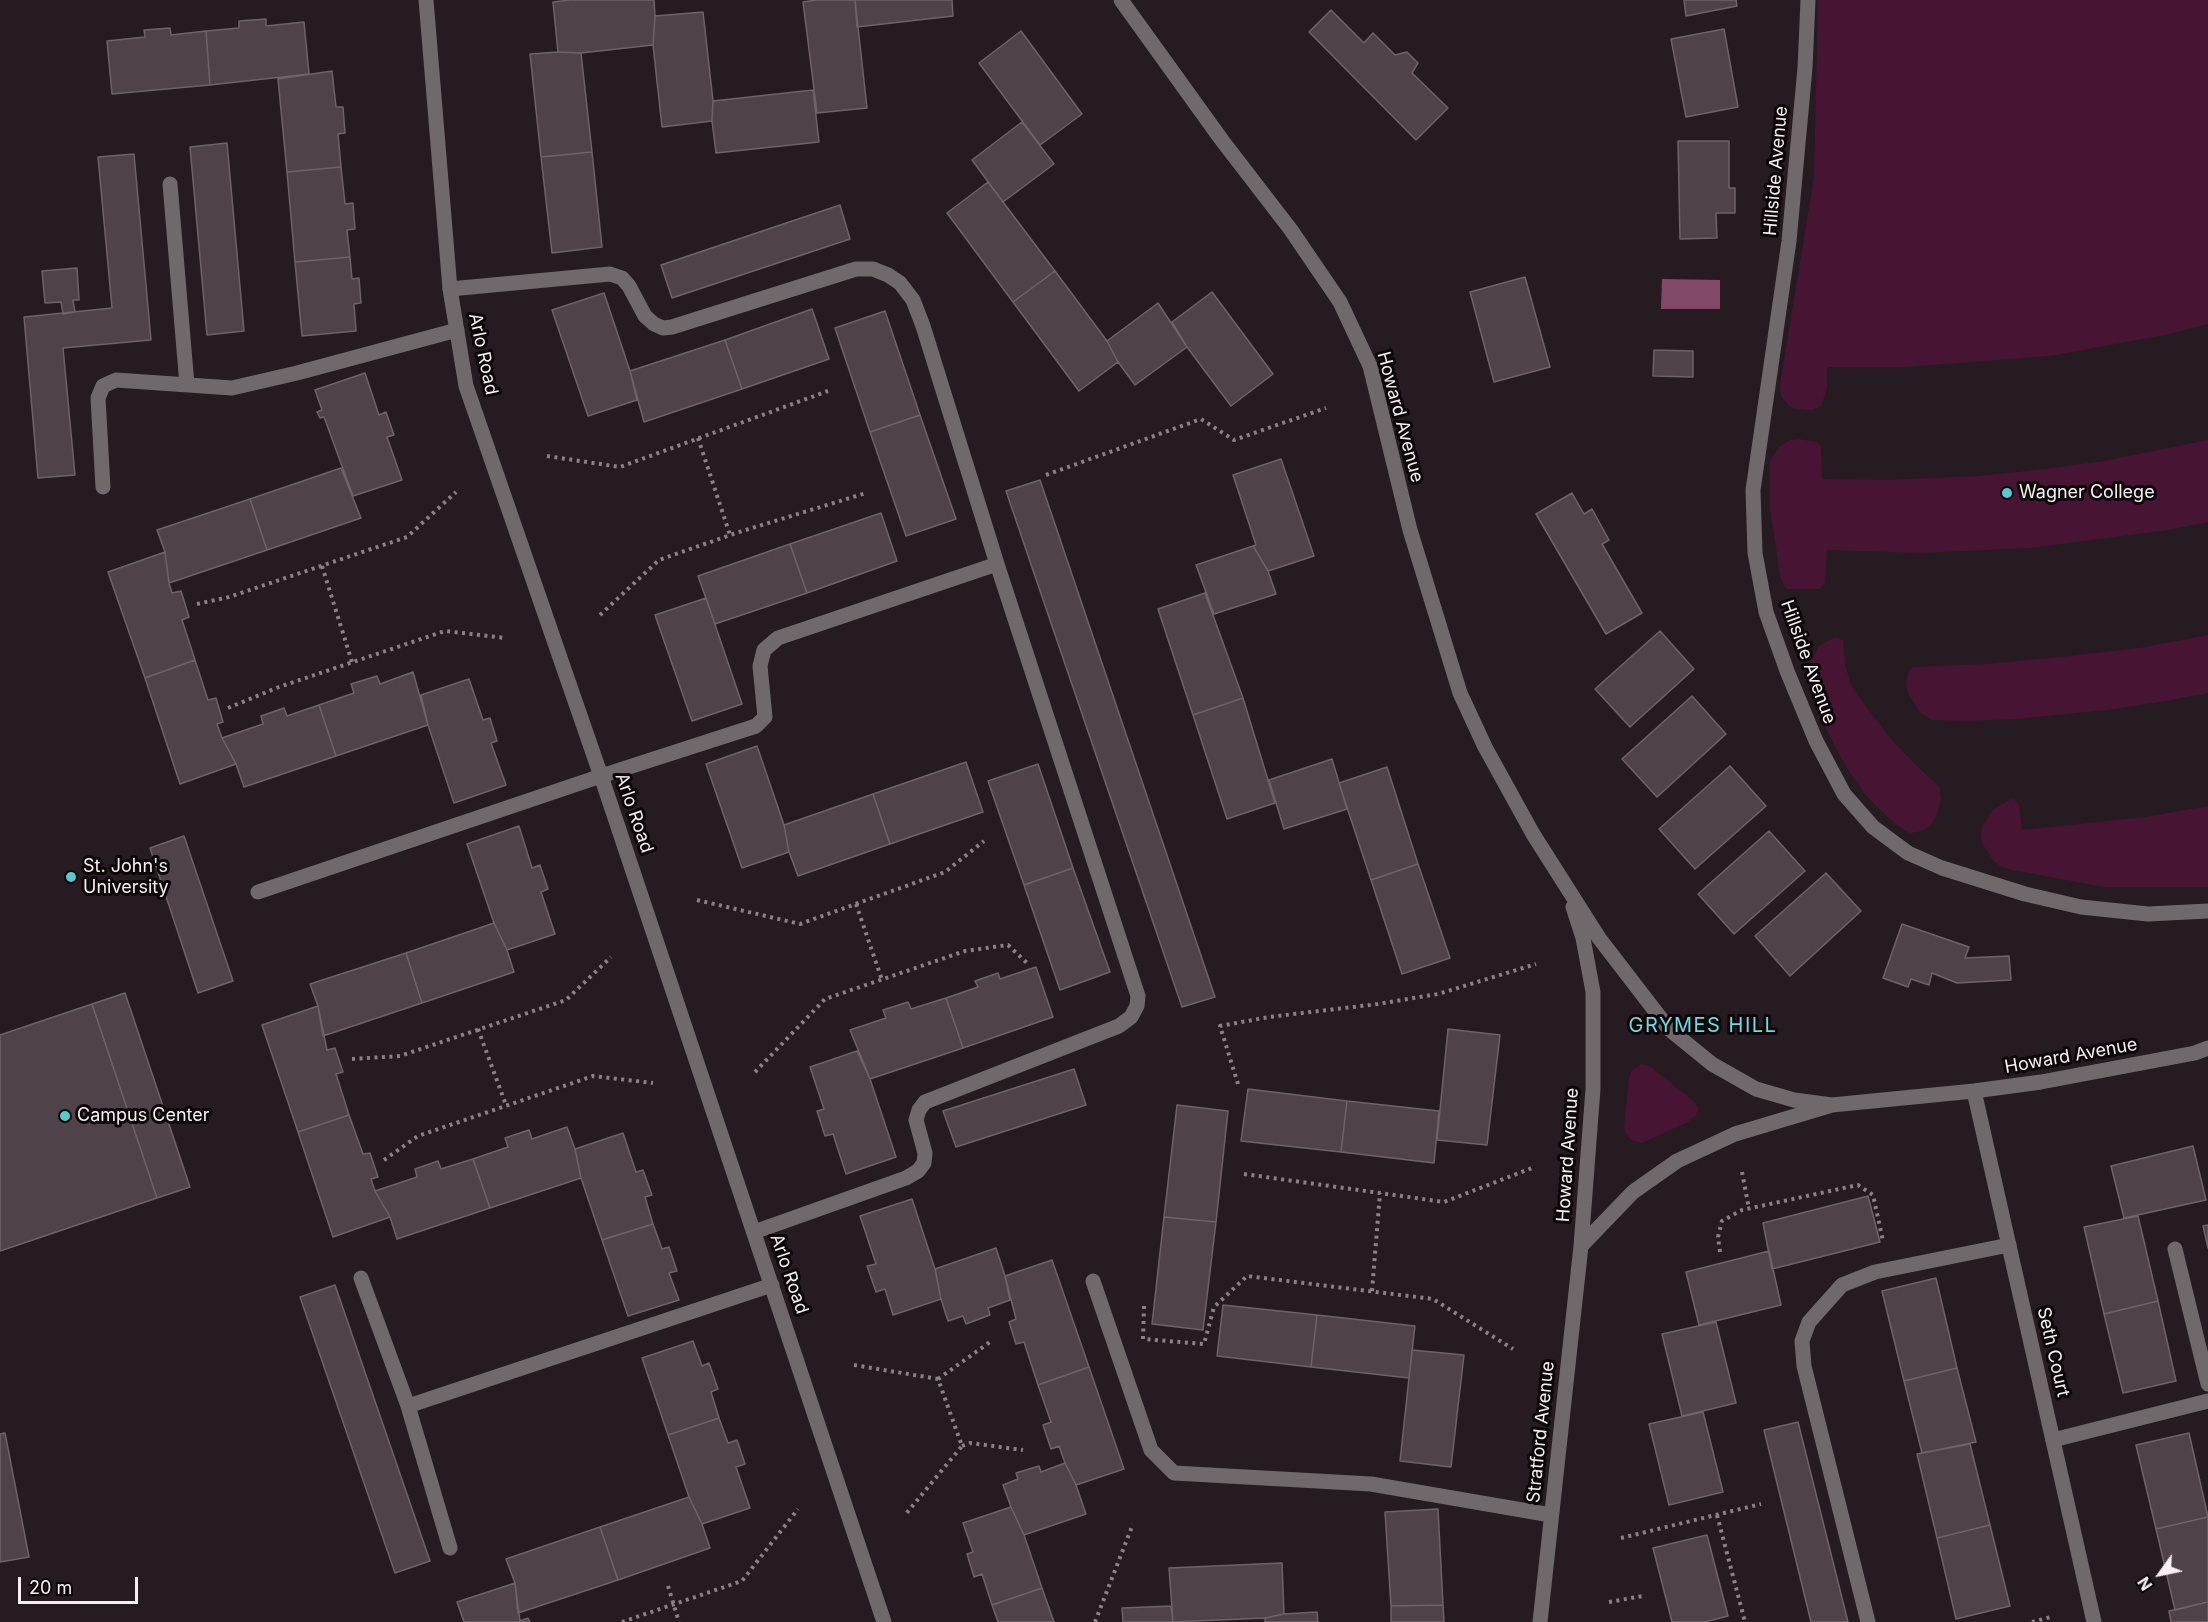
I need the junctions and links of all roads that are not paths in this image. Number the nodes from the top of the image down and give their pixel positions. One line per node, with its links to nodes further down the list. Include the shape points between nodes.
1 (426, 0): 5 (street, Arlo Road)
2 (1121, 0): 11 (street, Howard Avenue, via 1292,230 1340,302 1370,366 1410,530 1460,693 1522,815)
3 (1808, 0): 13 (street, Hillside Avenue, via 1789,241 1754,490 1755,553 1766,612 1816,741 1844,794 1873,827 1908,854 1979,881 2081,907 2148,914)
4 (170, 184): 7 (street)
5 (450, 289): 6 (street, Arlo Road); 9 (street, via 610,274 622,278 645,316 663,328 856,268 888,275 913,300 923,326)
6 (457, 330): 7 (street, via 232,388); 10 (street, Arlo Road, via 466,386)
7 (187, 385): 8 (street, via 116,380 102,386 98,398)
8 (103, 487)
9 (998, 564): 10 (street, via 778,638 764,650 760,666 765,717 756,726); 17 (street, via 1138,996 1137,1006 1119,1026 925,1102 916,1120 926,1153 918,1171)
10 (601, 776): 12 (street); 17 (street, Arlo Road)
11 (1565, 884): 16 (street, Howard Avenue, via 1599,938 1669,1029 1712,1064 1756,1089 1794,1100); 19 (street, Howard Avenue, via 1583,938 1593,992 1593,1089)
12 (258, 892)
13 (2208, 911)
14 (2208, 1048): 15 (street, Howard Avenue, via 2126,1067)
15 (1974, 1091): 16 (street, Howard Avenue); 18 (street, Seth Court)
16 (1832, 1104): 19 (street, Howard Avenue, via 1735,1134 1677,1161 1633,1192)
17 (754, 1232): 23 (street, Arlo Road)
18 (2009, 1245): 27 (street, Seth Court); 32 (street, via 1875,1272 1842,1285 1809,1322 1802,1341 1804,1366)
19 (1581, 1246): 28 (street, Stratford Avenue)
20 (2175, 1248): 24 (street)
21 (361, 1278): 26 (street)
22 (1093, 1281): 28 (street, via 1151,1450 1174,1473 1371,1484)
23 (772, 1285): 26 (street); 30 (street, Arlo Road)
24 (2208, 1384)
25 (2208, 1401): 27 (street)
26 (408, 1406): 29 (street)
27 (2053, 1440): 33 (street, Seth Court)
28 (1551, 1515): 31 (street, Stratford Avenue)
29 (450, 1548)
30 (884, 1622)
31 (1540, 1622)
32 (1868, 1622)
33 (2094, 1622)

